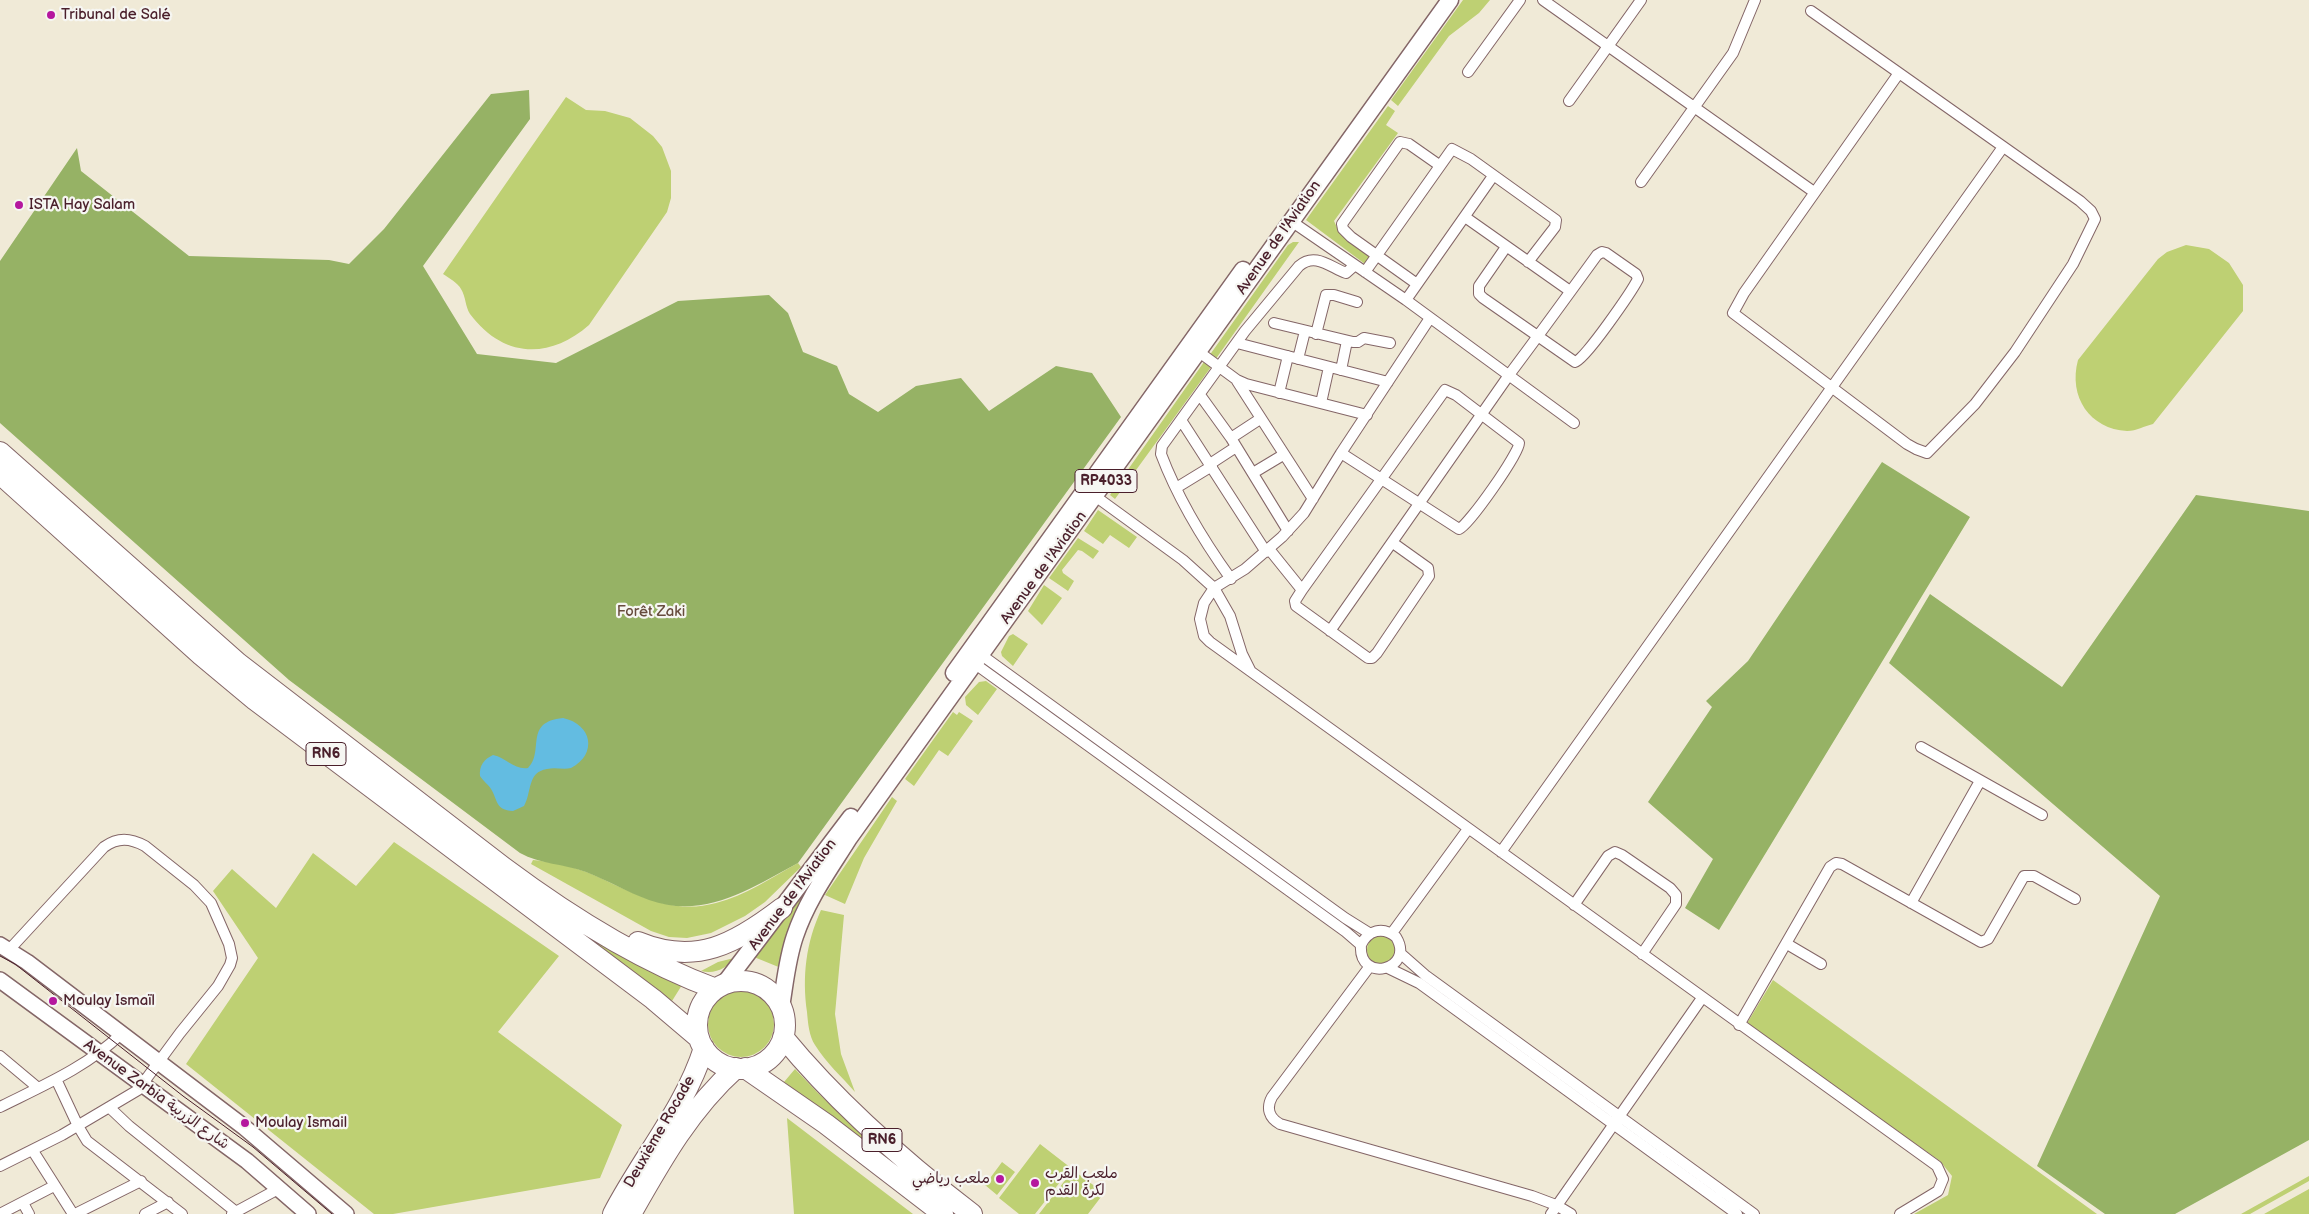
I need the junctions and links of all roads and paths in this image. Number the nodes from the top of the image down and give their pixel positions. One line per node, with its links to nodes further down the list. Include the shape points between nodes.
1 (1436, 0): 74 (main road, Avenue de l'Aviation / RP4033)
2 (1450, 0): 19 (main road, Avenue de l'Aviation / RP4033)
3 (1520, 0): 9 (street)
4 (1544, 0): 8 (street)
5 (1641, 0): 8 (street)
6 (1754, 0): 12 (street, via 1733,53)
7 (1810, 11): 10 (street)
8 (1608, 45): 11 (street); 12 (street)
9 (1468, 72)
10 (1899, 72): 13 (street); 17 (street)
11 (1569, 101)
12 (1693, 107): 16 (street); 17 (street)
13 (2003, 147): 46 (street); 46 (street, via 2088,208 2094,213 2095,220 2073,264 2015,352 1975,404 1927,452 1908,444)
14 (1440, 165): 15 (street, via 1454,149); 21 (street); 21 (street, via 1403,142 1396,145 1342,224 1344,231)
15 (1493, 176): 18 (street); 22 (street, via 1556,222)
16 (1640, 182)
17 (1814, 192): 46 (street, via 1732,313)
18 (1465, 218): 20 (street); 25 (street)
19 (1291, 221): 23 (street); 37 (main road, Avenue de l'Aviation / RP4033)
20 (1506, 247): 22 (street); 33 (street, via 1478,292)
21 (1376, 255): 24 (street); 25 (street)
22 (1528, 262): 26 (street)
23 (1354, 265): 24 (street); 35 (street, via 1346,273 1316,260 1303,262)
24 (1365, 272): 27 (street)
25 (1417, 284): 27 (street)
26 (1570, 291): 33 (street); 33 (street, via 1602,252 1638,277 1578,362 1573,362)
27 (1406, 300): 29 (street)
28 (1357, 302): 32 (street, via 1326,295)
29 (1430, 318): 43 (street); 45 (street)
30 (1274, 323): 31 (street)
31 (1305, 331): 32 (street); 39 (street)
32 (1316, 334): 34 (street)
33 (1538, 337): 43 (street)
34 (1347, 341): 36 (street, via 1358,342 1364,338); 42 (street)
35 (1237, 343): 38 (street); 41 (street)
36 (1390, 343)
37 (1199, 352): 41 (street); 64 (main road, Avenue de l'Aviation / RP4033)
38 (1288, 356): 39 (street); 47 (street)
39 (1298, 359): 40 (street)
40 (1329, 367): 42 (street); 49 (street)
41 (1220, 368): 44 (street); 48 (street)
42 (1341, 370): 45 (street)
43 (1510, 375): 51 (street); 54 (street)
44 (1237, 380): 47 (street); 52 (street)
45 (1388, 382): 50 (street)
46 (1833, 387): 80 (street)
47 (1279, 393): 49 (street)
48 (1200, 395): 53 (street); 55 (street)
49 (1321, 403): 50 (street)
50 (1368, 414): 57 (street)
51 (1482, 414): 62 (street, via 1445,390); 66 (street); 66 (street, via 1519,443 1520,448 1502,474 1462,529)
52 (1260, 419): 55 (street); 58 (street)
53 (1181, 420): 59 (street); 63 (street, via 1161,450)
54 (1574, 423)
55 (1233, 442): 59 (street); 60 (street)
56 (0, 452): 85 (highway, RN6, via 265,685 509,872)
57 (1341, 453): 62 (street); 65 (street)
58 (1283, 454): 60 (street); 65 (street)
59 (1211, 465): 63 (street); 69 (street)
60 (1252, 473): 67 (street)
61 (0, 474): 104 (highway, RN6, via 254,700 653,999)
62 (1382, 478): 66 (street); 72 (street)
63 (1176, 488): 70 (street, via 1193,521)
64 (1095, 496): 71 (street, via 1183,560); 74 (main road, Avenue de l'Aviation / RP4033)
65 (1313, 498): 67 (street)
66 (1419, 504): 68 (street)
67 (1288, 531): 69 (street)
68 (1393, 543): 73 (street); 73 (street, via 1428,568 1429,574 1380,648 1368,658)
69 (1267, 550): 70 (street); 72 (street)
70 (1231, 579): 71 (street)
71 (1214, 588): 75 (street, via 1230,616); 75 (street, via 1201,611 1204,636)
72 (1302, 590): 73 (street, via 1295,601 1296,606)
73 (1330, 631)
74 (974, 656): 84 (main road, Avenue de l'Aviation / RP4033); 86 (street); 89 (street); 99 (main road, Avenue de l'Aviation / RP4033, via 809,902 789,955)
75 (1252, 673): 79 (street)
76 (1921, 747): 77 (street)
77 (1980, 781): 78 (street); 82 (street)
78 (2042, 815)
79 (1468, 829): 80 (street); 87 (street)
80 (1501, 852): 83 (street)
81 (2075, 899): 82 (street, via 2034,876 2024,876 1984,942)
82 (1911, 903): 88 (street, via 1836,863 1830,867)
83 (1574, 905): 92 (street); 92 (street, via 1608,856 1615,852 1670,888 1676,895 1676,904)
84 (782, 908): 85 (highway, via 728,942 697,953 681,954 649,946); 97 (main road, Avenue de l'Aviation / RP4033)
85 (576, 916): 97 (highway, RN6, via 666,969)
86 (1369, 933): 87 (street, via 1380,930); 89 (street)
87 (1392, 933): 91 (street, via 1399,942)
88 (1787, 944): 93 (street); 101 (street)
89 (1361, 945): 94 (street, via 1362,957)
90 (4, 948): 102 (main road, Avenue Zarbia شارع الزربية); 107 (street, via 112,841 134,840 145,846 211,903 223,927 232,958 218,986)
91 (1400, 953): 95 (street); 100 (street)
92 (1642, 954): 98 (street)
93 (1821, 964)
94 (1370, 966): 95 (street); 123 (street, via 1272,1097 1269,1110 1273,1118 1280,1124 1532,1196)
95 (1388, 968): 100 (street)
96 (0, 980): 105 (main road, Avenue Zarbia شارع الزربية)
97 (720, 986): 99 (highway, RN6, via 747,981 758,984); 104 (highway, via 707,996 700,1010 697,1027)
98 (1702, 998): 101 (street); 114 (street)
99 (781, 1007): 103 (highway, via 785,1027)
100 (1470, 1013): 114 (street)
101 (1739, 1025): 139 (street, via 1937,1166 1943,1178 1938,1192)
102 (121, 1034): 105 (street); 107 (main road, Avenue Zarbia شارع الزربية)
103 (783, 1037): 108 (highway, via 769,1059); 135 (highway, RN6, via 867,1128)
104 (701, 1043): 108 (highway, RN6, via 718,1062); 132 (highway, Deuxième Rocade, via 698,1065 681,1100)
105 (100, 1054): 109 (street); 110 (main road, Avenue Zarbia شارع الزربية)
106 (0, 1056): 111 (street)
107 (158, 1063): 110 (street); 131 (main road, Avenue Zarbia شارع الزربية, via 244,1127)
108 (740, 1068): 133 (highway, Deuxième Rocade, via 712,1091 683,1127); 134 (highway, RN6, via 819,1119)
109 (56, 1079): 111 (street); 115 (street)
110 (144, 1084): 113 (street); 120 (main road, Avenue Zarbia شارع الزربية)
111 (37, 1088): 112 (street)
112 (0, 1107)
113 (110, 1108): 115 (street); 124 (street)
114 (1616, 1119): 123 (street); 137 (street); 138 (street)
115 (78, 1126): 116 (street); 118 (street, via 94,1147)
116 (33, 1151): 117 (street); 119 (street)
117 (0, 1166)
118 (141, 1181): 121 (street); 127 (street)
119 (54, 1186): 122 (street); 127 (street)
120 (280, 1188): 124 (street); 130 (main road, Avenue Zarbia شارع الزربية)
121 (168, 1202): 128 (street); 129 (street)
122 (23, 1203): 125 (street); 126 (street)
123 (1553, 1210): 136 (street)
124 (234, 1213)
125 (0, 1214)
126 (29, 1214)
127 (74, 1214)
128 (145, 1214)
129 (182, 1214)
130 (308, 1214)
131 (346, 1214)
132 (614, 1214)
133 (631, 1214)
134 (943, 1214)
135 (972, 1214)
136 (1571, 1214)
137 (1737, 1214)
138 (1754, 1214)
139 (1900, 1214)

